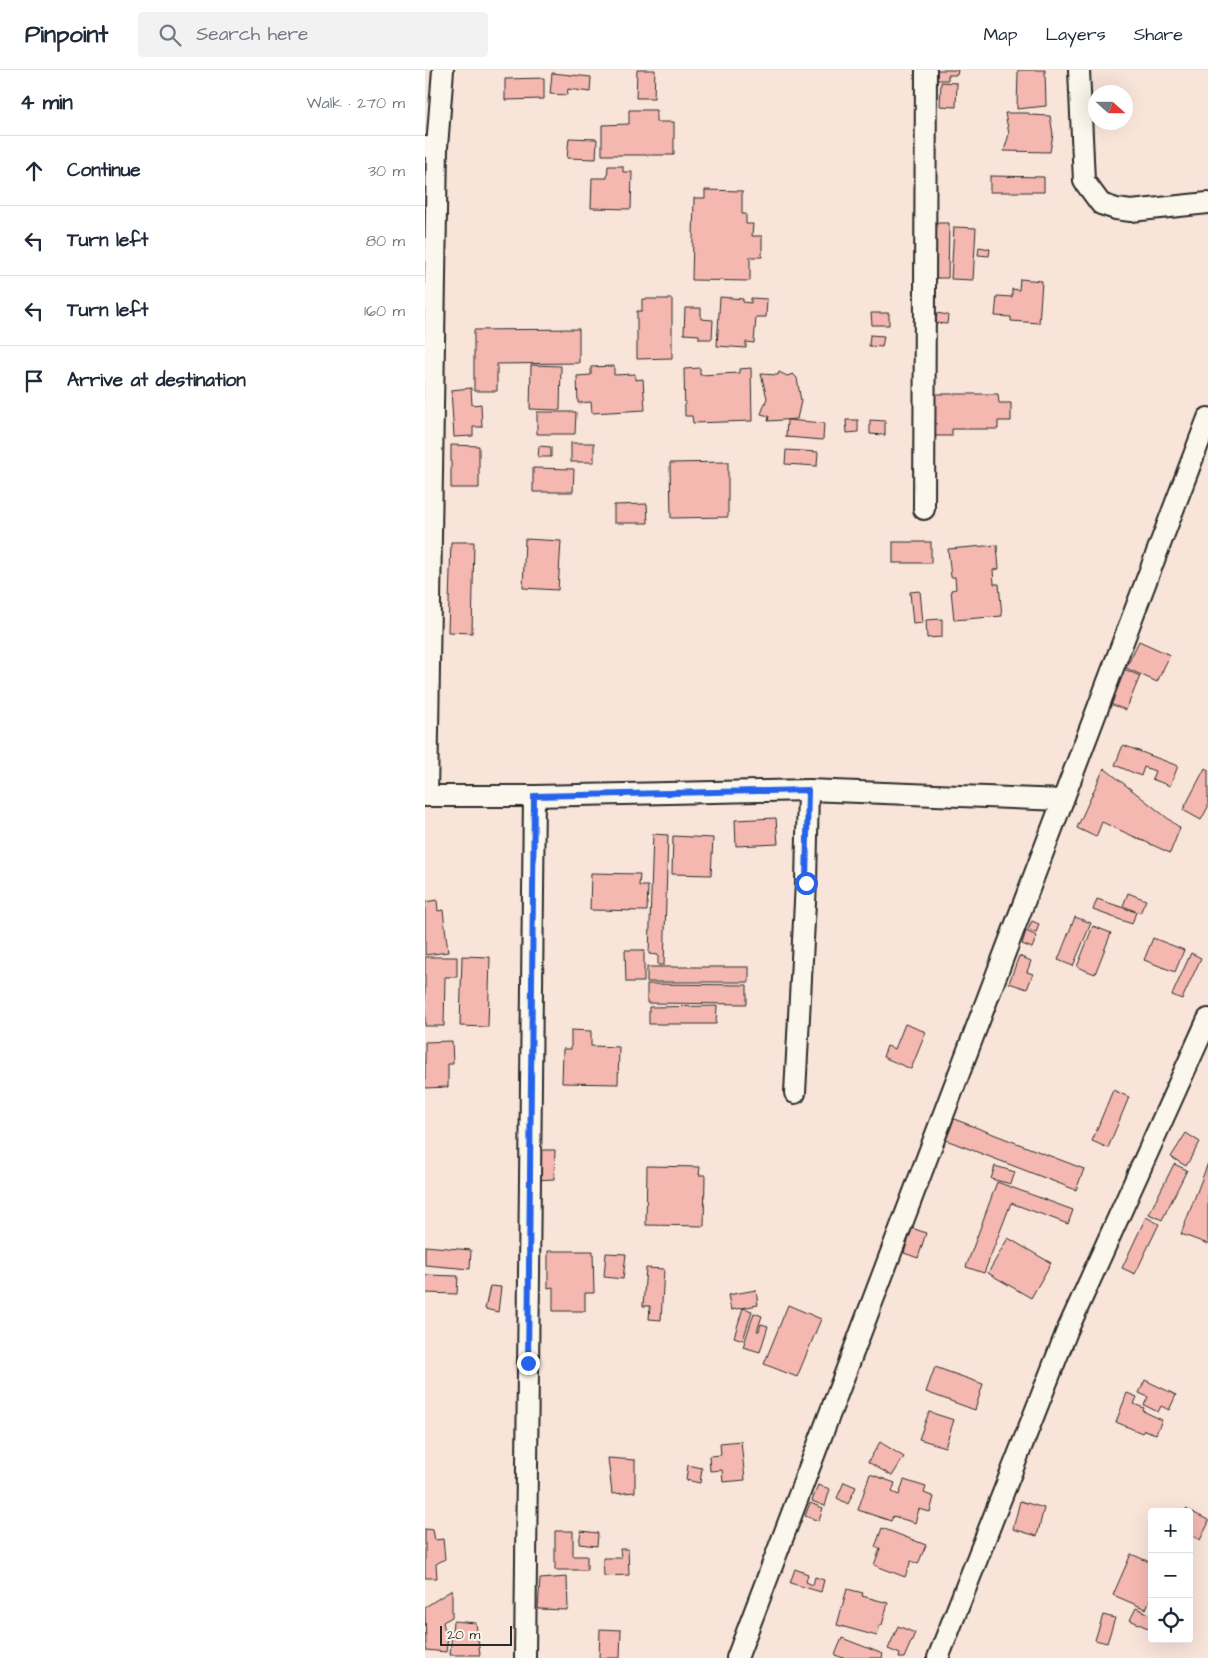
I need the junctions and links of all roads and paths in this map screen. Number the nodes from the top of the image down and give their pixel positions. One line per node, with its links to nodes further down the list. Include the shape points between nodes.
1 (443, 70): 4 (street)
2 (926, 70): 7 (street)
3 (1079, 70): 5 (street, via 1084,181 1101,204 1131,211)
4 (431, 147): 9 (street)
5 (1208, 203)
6 (1208, 418): 11 (street)
7 (924, 509)
8 (808, 790): 10 (street); 11 (street); 13 (street)
9 (426, 796): 10 (street)
10 (534, 796): 14 (street)
11 (1063, 800): 15 (street)
12 (1208, 1019): 16 (street, via 1067,1331)
13 (795, 1093)
14 (525, 1658)
15 (737, 1658)
16 (938, 1658)

